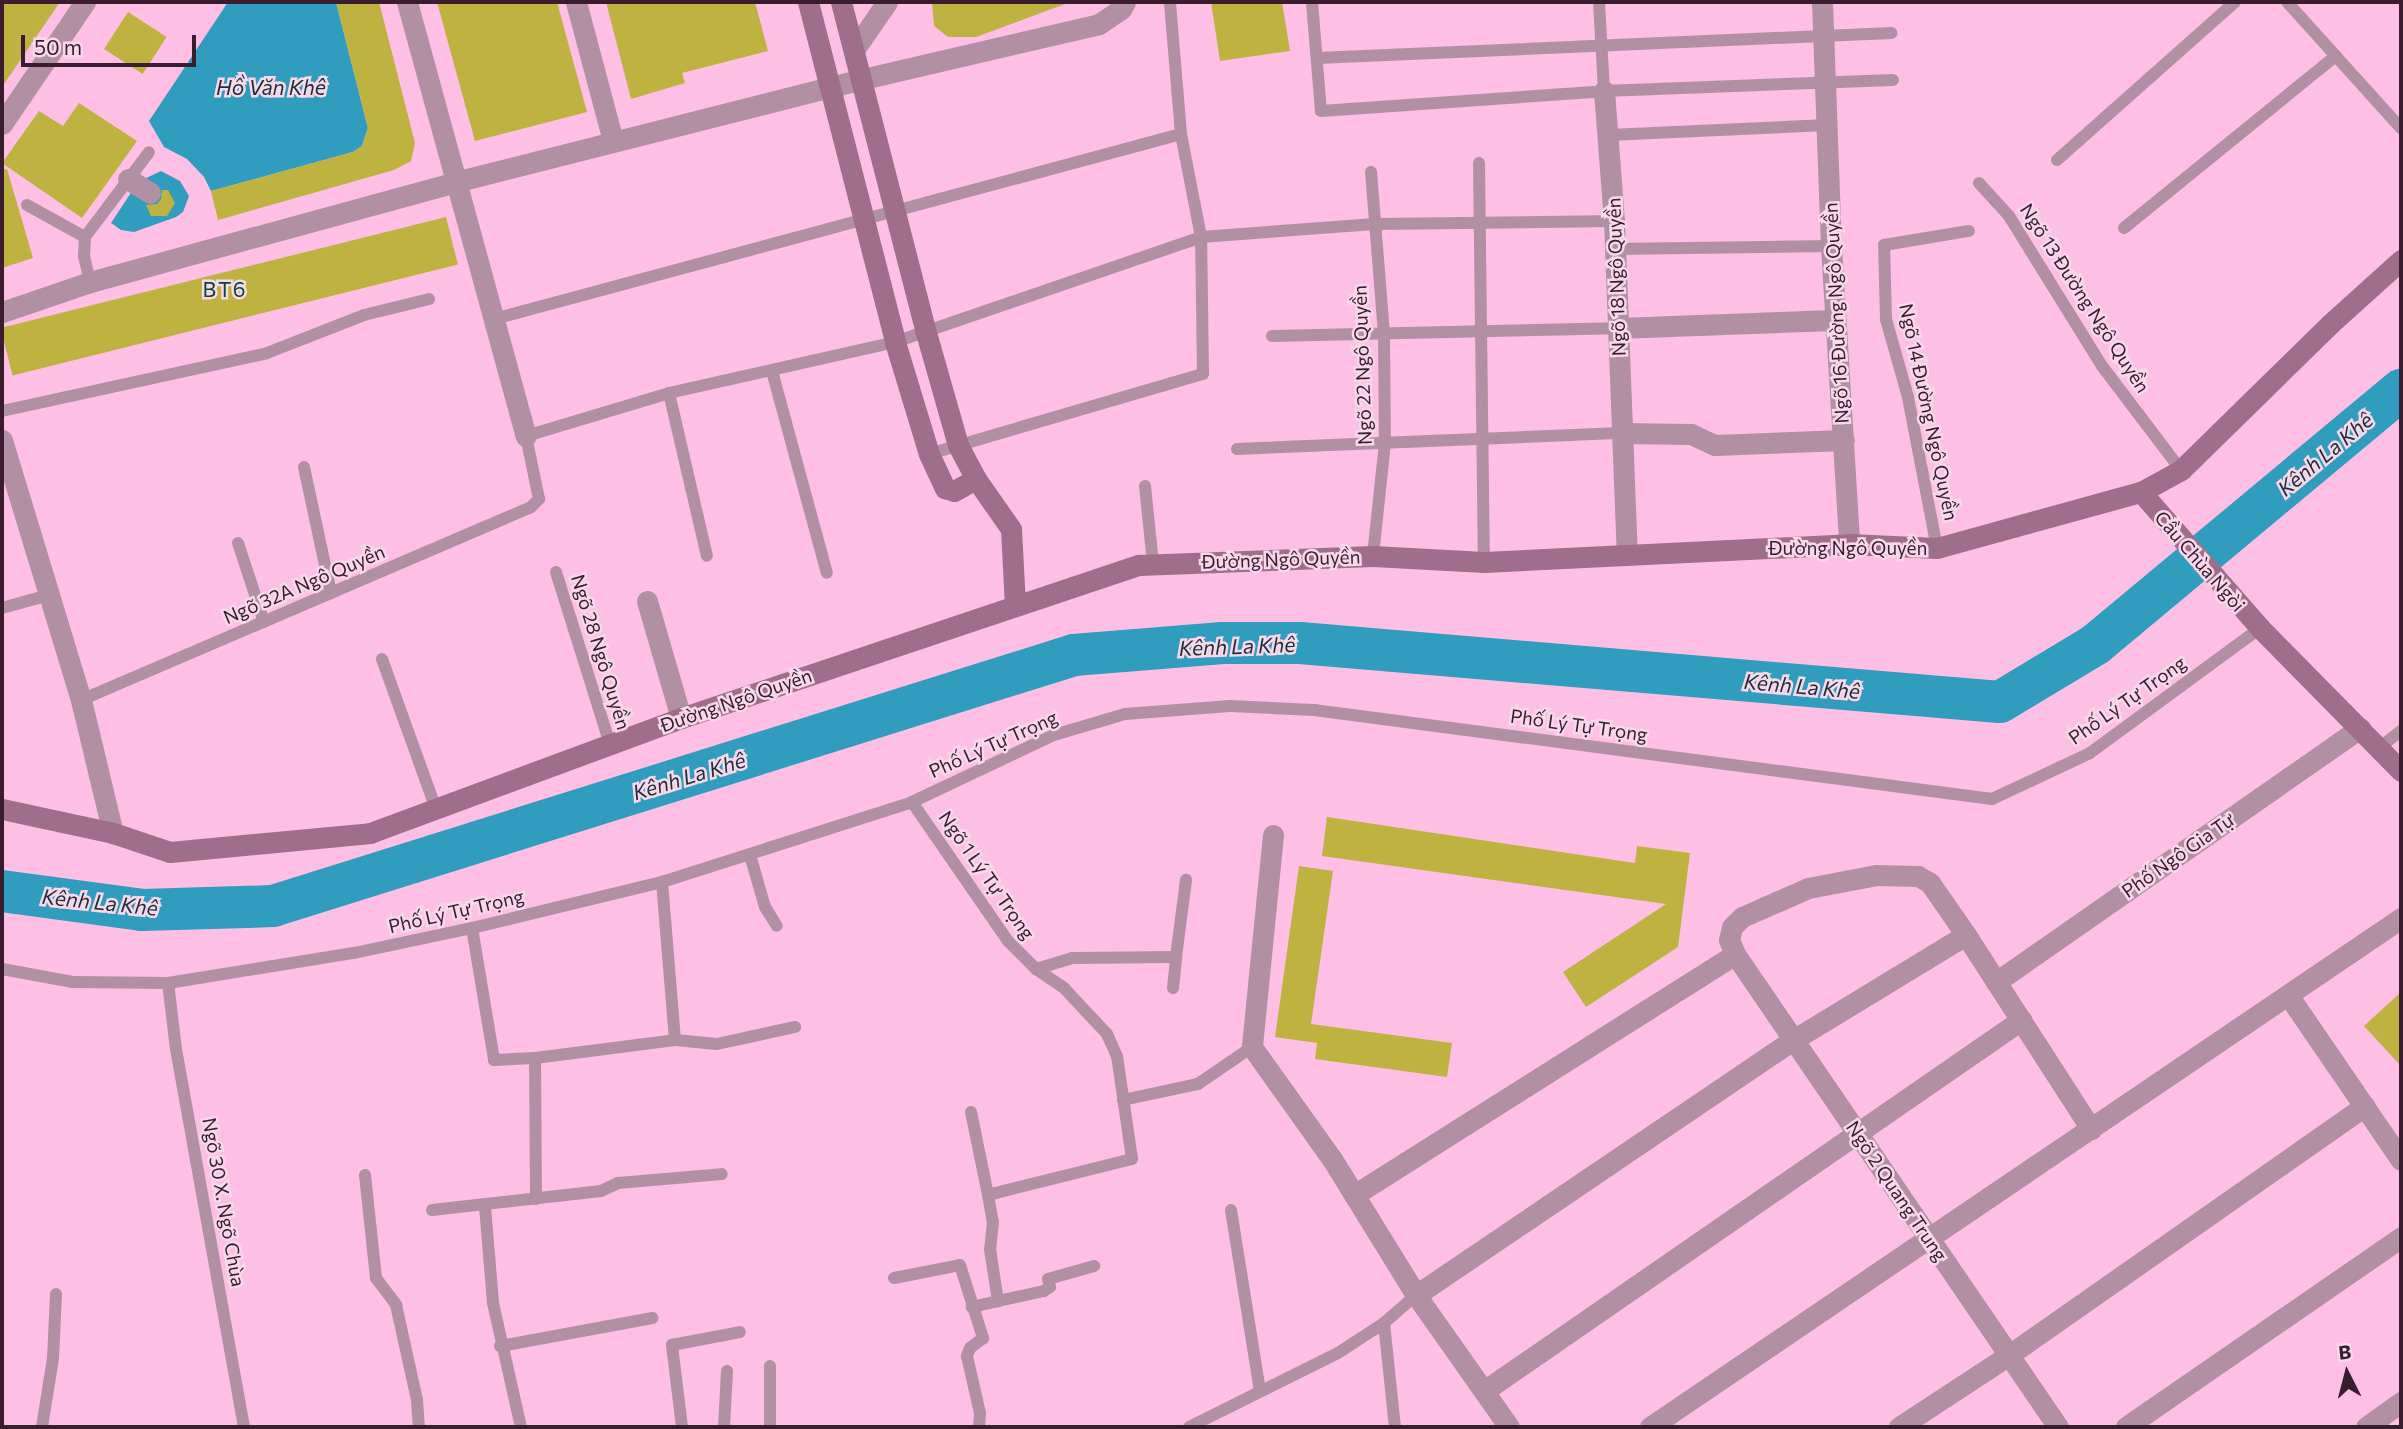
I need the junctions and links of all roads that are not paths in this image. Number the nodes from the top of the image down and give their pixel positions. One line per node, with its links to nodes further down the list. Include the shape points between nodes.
1 (85, 2): 25 (street)
2 (407, 2): 36 (street)
3 (576, 2): 30 (street)
4 (808, 2): 23 (street)
5 (841, 2): 17 (street)
6 (887, 2): 17 (street)
7 (1125, 2): 20 (street, via 1099,24)
8 (1170, 2): 28 (lane)
9 (1312, 2): 19 (lane)
10 (1599, 2): 16 (lane, Ngõ 18 Ngô Quyền)
11 (1822, 2): 15 (street, Ngõ 16 Đường Ngô Quyền)
12 (2235, 2): 32 (lane)
13 (2287, 2): 18 (lane)
14 (1891, 33): 15 (lane)
15 (1823, 36): 16 (lane); 22 (street, Ngõ 16 Đường Ngô Quyền)
16 (1604, 45): 19 (lane); 24 (lane, Ngõ 18 Ngô Quyền)
17 (855, 50): 20 (street); 23 (street)
18 (2336, 56): 27 (lane); 45 (lane)
19 (1317, 58): 24 (lane, via 1321,111)
20 (863, 79): 23 (street); 40 (street)
21 (1893, 80): 22 (lane)
22 (1826, 81): 24 (lane); 26 (street, Ngõ 16 Đường Ngô Quyền)
23 (831, 87): 30 (street); 41 (street)
24 (1604, 91): 29 (street, Ngõ 18 Ngô Quyền)
25 (2, 124)
26 (1827, 125): 29 (lane); 49 (street, Ngõ 16 Đường Ngô Quyền)
27 (2401, 128)
28 (1181, 134): 40 (lane); 48 (lane)
29 (1609, 135): 42 (street, Ngõ 18 Ngô Quyền)
30 (613, 141): 36 (street)
31 (149, 152): 35 (lane)
32 (2057, 160)
33 (1479, 163): 44 (lane)
34 (1371, 172): 43 (lane, Ngõ 22 Ngô Quyền)
35 (128, 179): 38 (street); 47 (lane)
36 (455, 182): 52 (street); 55 (street)
37 (1979, 183): 76 (lane, Ngõ 13 Đường Ngô Quyền, via 2009,216 2102,366)
38 (150, 193)
39 (27, 205): 47 (lane)
40 (894, 211): 41 (lane); 59 (street)
41 (864, 220): 55 (lane); 62 (street)
42 (1614, 221): 44 (lane); 50 (street, Ngõ 18 Ngô Quyền)
43 (1375, 224): 44 (lane); 48 (lane); 60 (lane, Ngõ 22 Ngô Quyền)
44 (1481, 224): 58 (lane)
45 (2124, 228)
46 (1969, 231): 83 (lane, Ngõ 14 Đường Ngô Quyền, via 1884,245 1886,319 1908,397)
47 (85, 237): 52 (lane)
48 (1202, 237): 59 (lane); 72 (lane, via 1203,374)
49 (1831, 246): 50 (lane); 56 (street, Ngõ 16 Đường Ngô Quyền)
50 (1614, 249): 57 (street, Ngõ 18 Ngô Quyền)
51 (2401, 260): 76 (street, Đường Ngô Quyền)
52 (90, 282): 54 (street)
53 (429, 299): 65 (lane, via 364,315 267,353)
54 (2, 312)
55 (494, 319): 67 (street)
56 (1835, 320): 57 (street); 70 (street, Ngõ 16 Đường Ngô Quyền)
57 (1617, 328): 58 (lane); 66 (street, Ngõ 18 Ngô Quyền)
58 (1483, 331): 60 (lane); 68 (lane)
59 (926, 333): 62 (lane); 72 (street)
60 (1384, 334): 61 (lane); 71 (lane, Ngõ 22 Ngô Quyền)
61 (1272, 336)
62 (895, 342): 63 (lane); 74 (street)
63 (772, 371): 64 (lane); 90 (lane)
64 (669, 393): 67 (lane); 85 (lane)
65 (2, 411)
66 (1622, 433): 68 (lane); 70 (street, via 1691,434 1715,444); 84 (street, Ngõ 18 Ngô Quyền)
67 (526, 436): 91 (lane, Ngõ 32A Ngô Quyền, via 539,499 530,508)
68 (1481, 439): 71 (lane); 87 (lane)
69 (2, 440): 77 (street)
70 (1844, 440): 82 (street, Ngõ 16 Đường Ngô Quyền)
71 (1385, 443): 73 (lane); 86 (lane, Ngõ 22 Ngô Quyền)
72 (958, 445): 74 (lane); 78 (street)
73 (1237, 449)
74 (929, 454): 78 (street, via 945,488 954,491)
75 (304, 467): 91 (lane)
76 (2181, 470): 80 (street, Đường Ngô Quyền)
77 (6, 474): 92 (street)
78 (976, 480): 94 (street, via 1011,529)
79 (1145, 486): 88 (lane)
80 (2141, 492): 83 (street, Đường Ngô Quyền); 97 (street, Cầu Chùa Ngòi)
81 (238, 543): 96 (lane)
82 (1849, 544): 83 (street, Đường Ngô Quyền); 84 (street, Đường Ngô Quyền)
83 (1937, 548)
84 (1627, 553): 87 (street, Đường Ngô Quyền)
85 (708, 556)
86 (1373, 556): 87 (street, Đường Ngô Quyền); 88 (street, Đường Ngô Quyền)
87 (1484, 562)
88 (1153, 564): 94 (street, Đường Ngô Quyền)
89 (556, 572): 103 (lane, Ngõ 28 Ngô Quyền)
90 (827, 573)
91 (331, 593): 96 (lane, Ngõ 32A Ngô Quyền)
92 (50, 595): 95 (lane); 99 (street)
93 (647, 601): 100 (street)
94 (1015, 605): 100 (street, Đường Ngô Quyền)
95 (2, 608)
96 (264, 622): 99 (lane, Ngõ 32A Ngô Quyền)
97 (2260, 628): 101 (street, Cầu Chùa Ngòi); 106 (lane, Phố Lý Tự Trọng, via 2090,753 1992,799 1314,710 1230,706 1125,714 1054,735)
98 (382, 659): 108 (lane)
99 (81, 700): 109 (street)
100 (681, 719): 103 (street, Đường Ngô Quyền)
101 (2360, 728): 104 (street, Cầu Chùa Ngòi); 123 (street, Phố Ngô Gia Tự)
102 (2401, 731): 104 (lane)
103 (610, 744): 108 (street, Đường Ngô Quyền)
104 (2379, 748): 105 (street, Cầu Chùa Ngòi)
105 (2401, 771)
106 (912, 802): 111 (lane, Phố Lý Tự Trọng); 121 (lane, Ngõ 1 Lý Tự Trọng, via 1008,941)
107 (2, 809): 109 (street, Đường Ngô Quyền)
108 (436, 809): 109 (street, Đường Ngô Quyền, via 370,833 170,852)
109 (113, 834)
110 (1273, 835): 130 (street)
111 (750, 855): 113 (lane, Phố Lý Tự Trọng); 115 (lane, via 765,907)
112 (1186, 880): 119 (lane)
113 (662, 882): 116 (lane, Phố Lý Tự Trọng); 128 (lane)
114 (2401, 918): 125 (street)
115 (777, 926)
116 (472, 928): 122 (lane, Phố Lý Tự Trọng, via 354,953); 131 (lane, via 494,1060)
117 (1966, 935): 118 (street, via 1930,883 1918,876 1887,874 1808,887 1742,917 1730,934); 123 (street); 129 (street)
118 (1735, 954): 129 (street, Ngõ 2 Quang Trung); 141 (street)
119 (1176, 957): 121 (lane, via 1072,958); 124 (lane)
120 (2, 969): 122 (lane, Phố Lý Tự Trọng, via 73,982)
121 (1037, 969): 132 (lane, Ngõ 1 Lý Tự Trọng, via 1064,988 1107,1034 1117,1056)
122 (168, 982): 165 (lane, Ngõ 30 X. Ngõ Chùa)
123 (1996, 982): 126 (street)
124 (1173, 988)
125 (2288, 995): 133 (street); 135 (street)
126 (2021, 1020): 135 (street); 136 (street)
127 (795, 1027): 128 (lane, via 717,1044)
128 (675, 1040): 131 (lane)
129 (1793, 1040): 136 (street, Ngõ 2 Quang Trung); 151 (street)
130 (1252, 1047): 132 (lane, via 1198,1084); 141 (street)
131 (535, 1058): 142 (lane)
132 (1123, 1100): 140 (lane, Ngõ 1 Lý Tự Trọng, via 1132,1159)
133 (2364, 1106): 137 (street); 158 (street)
134 (971, 1112): 140 (lane)
135 (2091, 1129): 147 (street)
136 (1857, 1132): 147 (street, Ngõ 2 Quang Trung); 162 (street)
137 (2401, 1160)
138 (722, 1174): 142 (lane, via 618,1183 601,1191)
139 (365, 1175): 166 (lane, via 376,1278 396,1305)
140 (988, 1195): 152 (lane)
141 (1354, 1195): 151 (street)
142 (536, 1199): 143 (lane)
143 (485, 1207): 144 (lane); 157 (lane)
144 (432, 1210)
145 (1231, 1210): 161 (lane)
146 (2401, 1237): 178 (street)
147 (1929, 1238): 158 (street, Ngõ 2 Quang Trung); 175 (street)
148 (1094, 1266): 152 (lane, via 1048,1279 1050,1287 1044,1292)
149 (894, 1278): 153 (lane, via 960,1265)
150 (56, 1294): 164 (lane, via 53,1358)
151 (1416, 1295): 155 (lane); 162 (street)
152 (998, 1301): 153 (lane)
153 (972, 1307): 171 (lane, via 983,1338 967,1356)
154 (652, 1318): 157 (lane)
155 (1384, 1323): 161 (lane, via 1338,1353); 173 (lane)
156 (740, 1332): 168 (lane, via 672,1345)
157 (500, 1346): 167 (lane)
158 (2009, 1355): 176 (street); 177 (street, Ngõ 2 Quang Trung)
159 (769, 1366): 170 (lane)
160 (727, 1371): 169 (lane)
161 (1259, 1391): 172 (lane)
162 (1484, 1391): 174 (street)
163 (2401, 1402): 179 (street)
164 (42, 1427)
165 (244, 1427)
166 (419, 1427)
167 (521, 1427)
168 (682, 1427)
169 (724, 1427)
170 (770, 1427)
171 (979, 1427)
172 (1189, 1427)
173 (1395, 1427)
174 (1509, 1427)
175 (1650, 1427)
176 (1899, 1427)
177 (2058, 1427)
178 (2126, 1427)
179 (2366, 1427)

